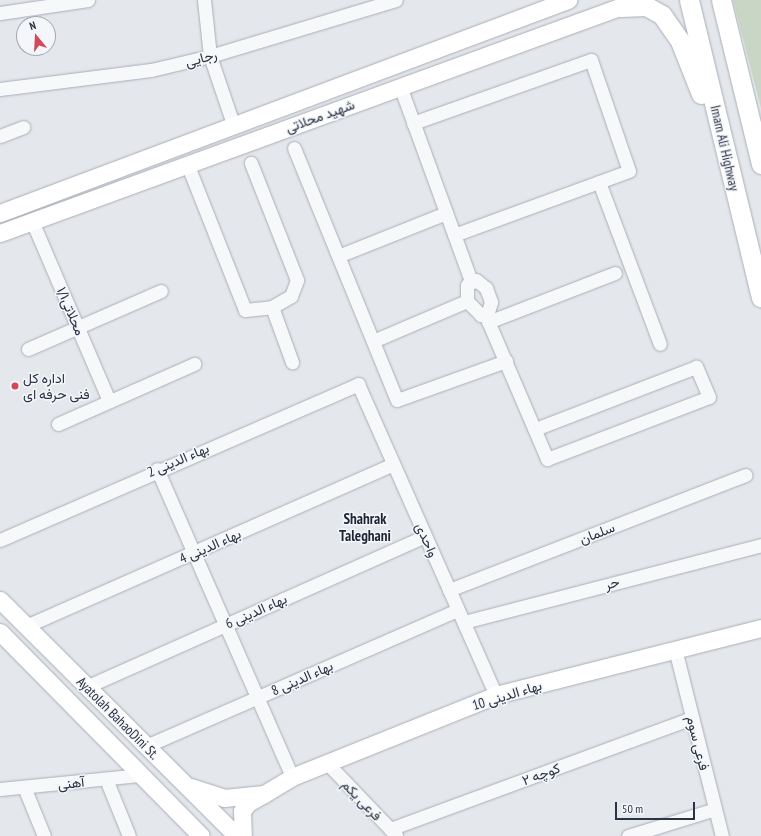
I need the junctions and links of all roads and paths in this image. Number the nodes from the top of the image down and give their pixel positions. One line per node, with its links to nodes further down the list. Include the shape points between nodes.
1 (88, 0): 9 (street)
2 (204, 0): 10 (street)
3 (396, 0): 10 (street, رجایی)
4 (568, 0): 14 (main road, شهید محلاتی)
5 (640, 0): 8 (main road, شهید محلاتی)
6 (689, 0): 27 (highway, Imam Ali Highway)
7 (721, 0): 19 (highway)
8 (621, 7): 11 (main road, شهید محلاتی); 27 (highway, via 646,6 662,15 680,41 698,82 725,203)
9 (0, 13)
10 (210, 56): 12 (street, رجایی, via 151,70); 14 (street)
11 (400, 86): 13 (street); 20 (main road, شهید محلاتی)
12 (0, 89)
13 (413, 122): 21 (street, via 591,60 629,171); 22 (street)
14 (233, 124): 23 (main road, شهید محلاتی)
15 (23, 127): 16 (street)
16 (0, 136)
17 (294, 148): 28 (street)
18 (251, 163): 34 (street, via 297,280 291,296)
19 (761, 164)
20 (188, 166): 24 (main road, شهید محلاتی); 34 (street, via 245,310)
21 (599, 182): 26 (street); 38 (street)
22 (446, 213): 26 (street); 28 (street)
23 (0, 214)
24 (32, 222): 25 (main road, شهید محلاتی); 36 (street, محلاتی۱/۱)
25 (0, 233)
26 (454, 235): 30 (street)
27 (748, 246): 32 (highway, Imam Ali Highway)
28 (338, 256): 37 (street)
29 (615, 273): 35 (street)
30 (471, 281): 33 (street, via 467,285); 35 (street, via 480,282 490,296 492,307)
31 (161, 291): 36 (street)
32 (761, 297)
33 (467, 301): 35 (street, via 475,312); 37 (street)
34 (272, 307): 41 (street)
35 (486, 318): 40 (street)
36 (78, 328): 39 (street); 44 (street, محلاتی۱/۱)
37 (373, 341): 40 (street, via 397,400)
38 (660, 344)
39 (28, 349)
40 (506, 361): 46 (street)
41 (292, 362)
42 (194, 364): 44 (street)
43 (358, 384): 47 (street, واحدی); 48 (street, بهاء الدینی 2)
44 (109, 401): 45 (street)
45 (58, 424)
46 (535, 429): 46 (street, via 696,367 709,397 547,459)
47 (393, 464): 50 (street, واحدی); 53 (street, بهاء الدینی 4)
48 (157, 469): 51 (street, بهاء الدینی 2); 53 (street)
49 (745, 475): 54 (street, سلمان)
50 (425, 536): 54 (street, واحدی); 58 (street, بهاء الدینی 6)
51 (0, 540)
52 (761, 545): 57 (street, حر)
53 (194, 553): 58 (street); 59 (street, بهاء الدینی 4)
54 (449, 590): 56 (street, واحدی)
55 (0, 600): 59 (main road, Ayatolah BahaoDini St.)
56 (458, 610): 57 (street, واحدی); 65 (street, بهاء الدینی 8)
57 (464, 622): 64 (street, واحدی)
58 (225, 625): 63 (street, بهاء الدینی 6); 65 (street)
59 (26, 626): 63 (main road, Ayatolah BahaoDini St.)
60 (761, 628): 62 (main road, بهاء الدینی 10)
61 (0, 632): 69 (main road, Ayatolah BahaoDini St.)
62 (675, 649): 64 (main road, بهاء الدینی 10); 66 (street, فرعی سوم)
63 (86, 687): 67 (main road, Ayatolah BahaoDini St.)
64 (496, 695): 68 (main road, بهاء الدینی 10)
65 (257, 697): 67 (street, بهاء الدینی 8); 70 (street)
66 (692, 718): 76 (street, فرعی سوم); 77 (street, کوچه ۲)
67 (146, 746): 72 (main road, Ayatolah BahaoDini St.)
68 (327, 763): 70 (main road, بهاء الدینی 10); 77 (street, فرعی یکم)
69 (141, 775): 71 (street, آهنی); 80 (main road, Ayatolah BahaoDini St.)
70 (292, 778): 75 (main road, بهاء الدینی 10)
71 (106, 779): 73 (street, آهنی); 79 (street)
72 (185, 785): 75 (main road, via 224,798); 81 (main road, Ayatolah BahaoDini St.)
73 (24, 787): 74 (street, آهنی); 78 (street)
74 (0, 789)
75 (264, 794): 82 (main road, بهاء الدینی 10, via 248,803 242,811)
76 (715, 809): 83 (street); 84 (street, فرعی سوم)
77 (393, 832)
78 (44, 836)
79 (130, 836)
80 (201, 836)
81 (237, 836)
82 (243, 836)
83 (628, 836)
84 (722, 836)

